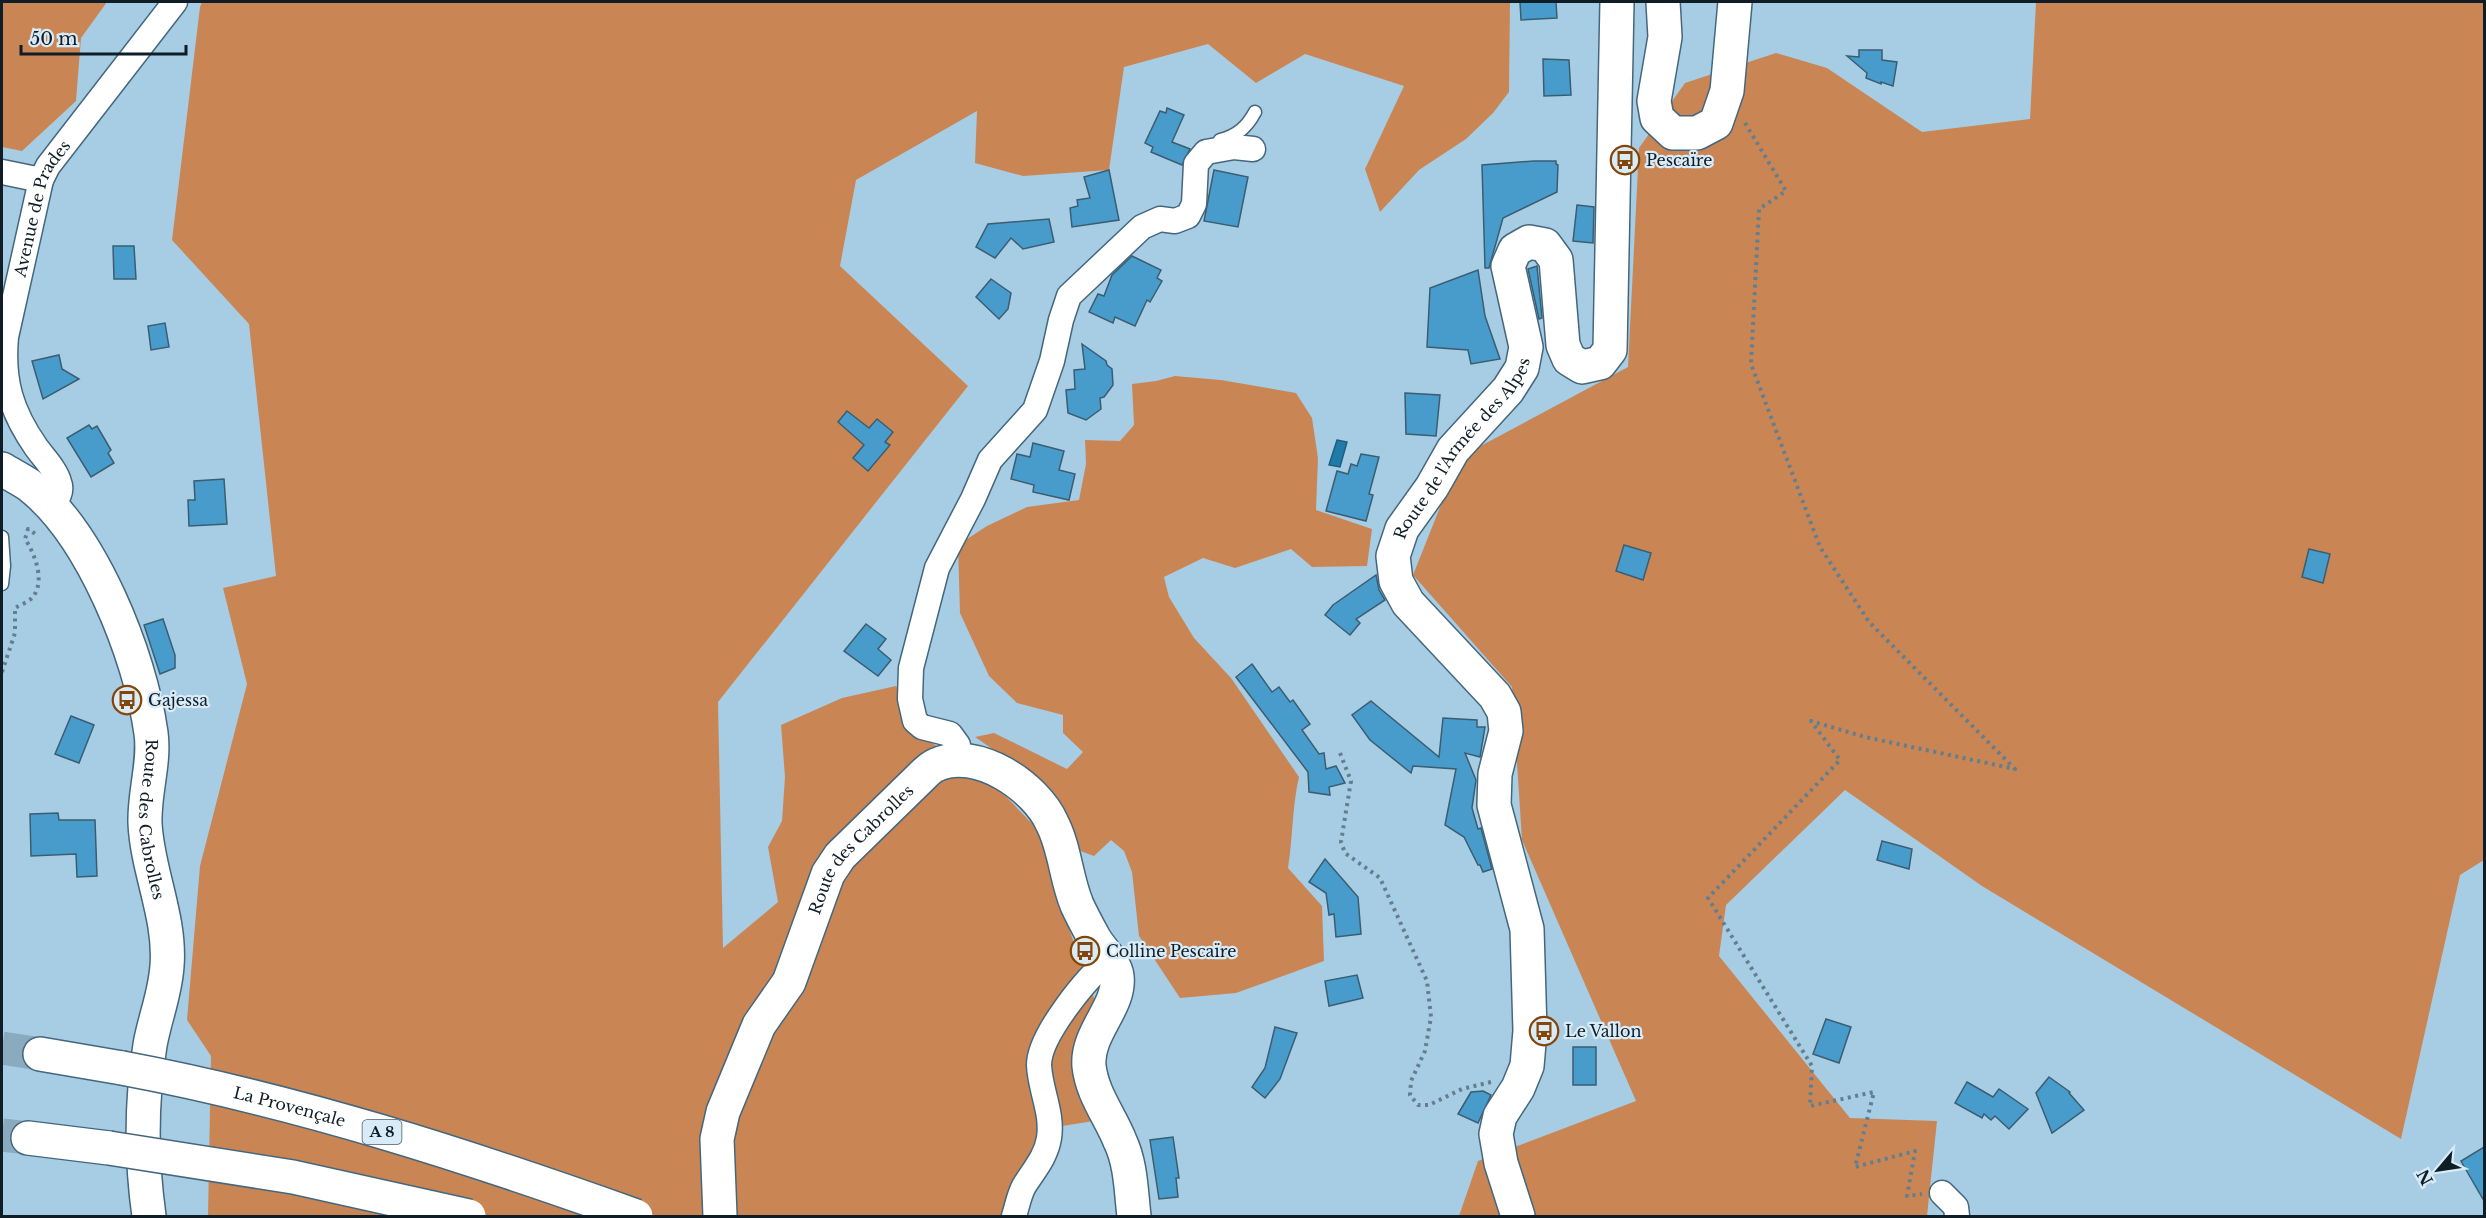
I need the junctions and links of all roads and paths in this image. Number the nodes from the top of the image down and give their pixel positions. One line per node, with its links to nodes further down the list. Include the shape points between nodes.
1 (175, 2): 10 (street, Avenue de Prades)
2 (1617, 2): 21 (main road, Route de l'Armée des Alpes, via 1610,350 1600,363 1582,367 1569,359 1563,345 1556,260 1545,245 1529,242 1515,250 1508,266 1526,347 1522,368 1508,390 1453,450 1402,529 1393,556 1396,581 1408,603 1495,696 1504,712 1506,731 1495,774 1494,805 1527,940 1530,1031 1527,1066)
3 (1663, 2): 5 (main road, via 1665,37 1654,101 1657,118 1673,133 1697,133 1716,123)
4 (1735, 2): 5 (main road)
5 (1727, 91): 23 (path, via 1786,191 1759,209 1751,364 1820,548 1869,622 2015,769 1865,737 1811,721 1840,760 1708,897 1812,1066 1810,1107 1874,1092 1855,1167 1915,1151 1907,1196)
6 (1255, 112): 8 (lane, via 1247,126 1236,134 1206,143)
7 (1253, 149): 8 (street, via 1234,147)
8 (1206, 152): 18 (street, via 1196,164 1194,204 1188,216 1175,222 1160,219 1142,227 1069,296 1035,410 990,460 937,568 911,668 910,699 915,721 922,727 950,734 958,745)
9 (2, 172): 10 (street)
10 (41, 180): 12 (street, Avenue de Prades, via 6,337 4,363 8,393 21,425 60,482 60,495)
11 (2, 469): 12 (main road, Route des Cabrolles, via 29,486)
12 (51, 507): 24 (main road, Route des Cabrolles, via 82,546 124,635 151,733 153,761 145,822 168,963 164,999 151,1041 145,1080 143,1166)
13 (2, 537): 15 (lane)
14 (25, 539): 16 (path, via 34,553 38,580 33,597 15,608 15,633)
15 (2, 584)
16 (2, 672)
17 (1340, 753): 21 (path, via 1351,781 1341,842 1345,853 1380,878 1427,981 1431,1017 1425,1051 1410,1095 1418,1105 1429,1105 1462,1089 1491,1082)
18 (959, 760): 19 (main road, via 980,762 1014,780 1040,802 1053,824 1076,902); 27 (main road, Route des Cabrolles, via 937,765 922,776 840,856 828,874 789,982 759,1025 723,1112 717,1139)
19 (1109, 960): 28 (street, via 1073,998 1046,1041 1039,1063 1049,1136 1045,1154 1023,1189); 29 (main road, via 1117,975 1116,992 1091,1044 1089,1064 1093,1086 1122,1143)
20 (40, 1054): 26 (main road, La Provençale / A 8, bridge, via 181,1079 326,1115)
21 (1518, 1088): 30 (main road, Route de l'Armée des Alpes, via 1500,1116 1496,1134)
22 (28, 1138): 25 (main road, bridge, via 293,1177)
23 (1942, 1193): 31 (street, via 1956,1207)
24 (149, 1216)
25 (469, 1216)
26 (636, 1216)
27 (720, 1216)
28 (1014, 1216)
29 (1134, 1216)
30 (1518, 1216)
31 (1957, 1216)

